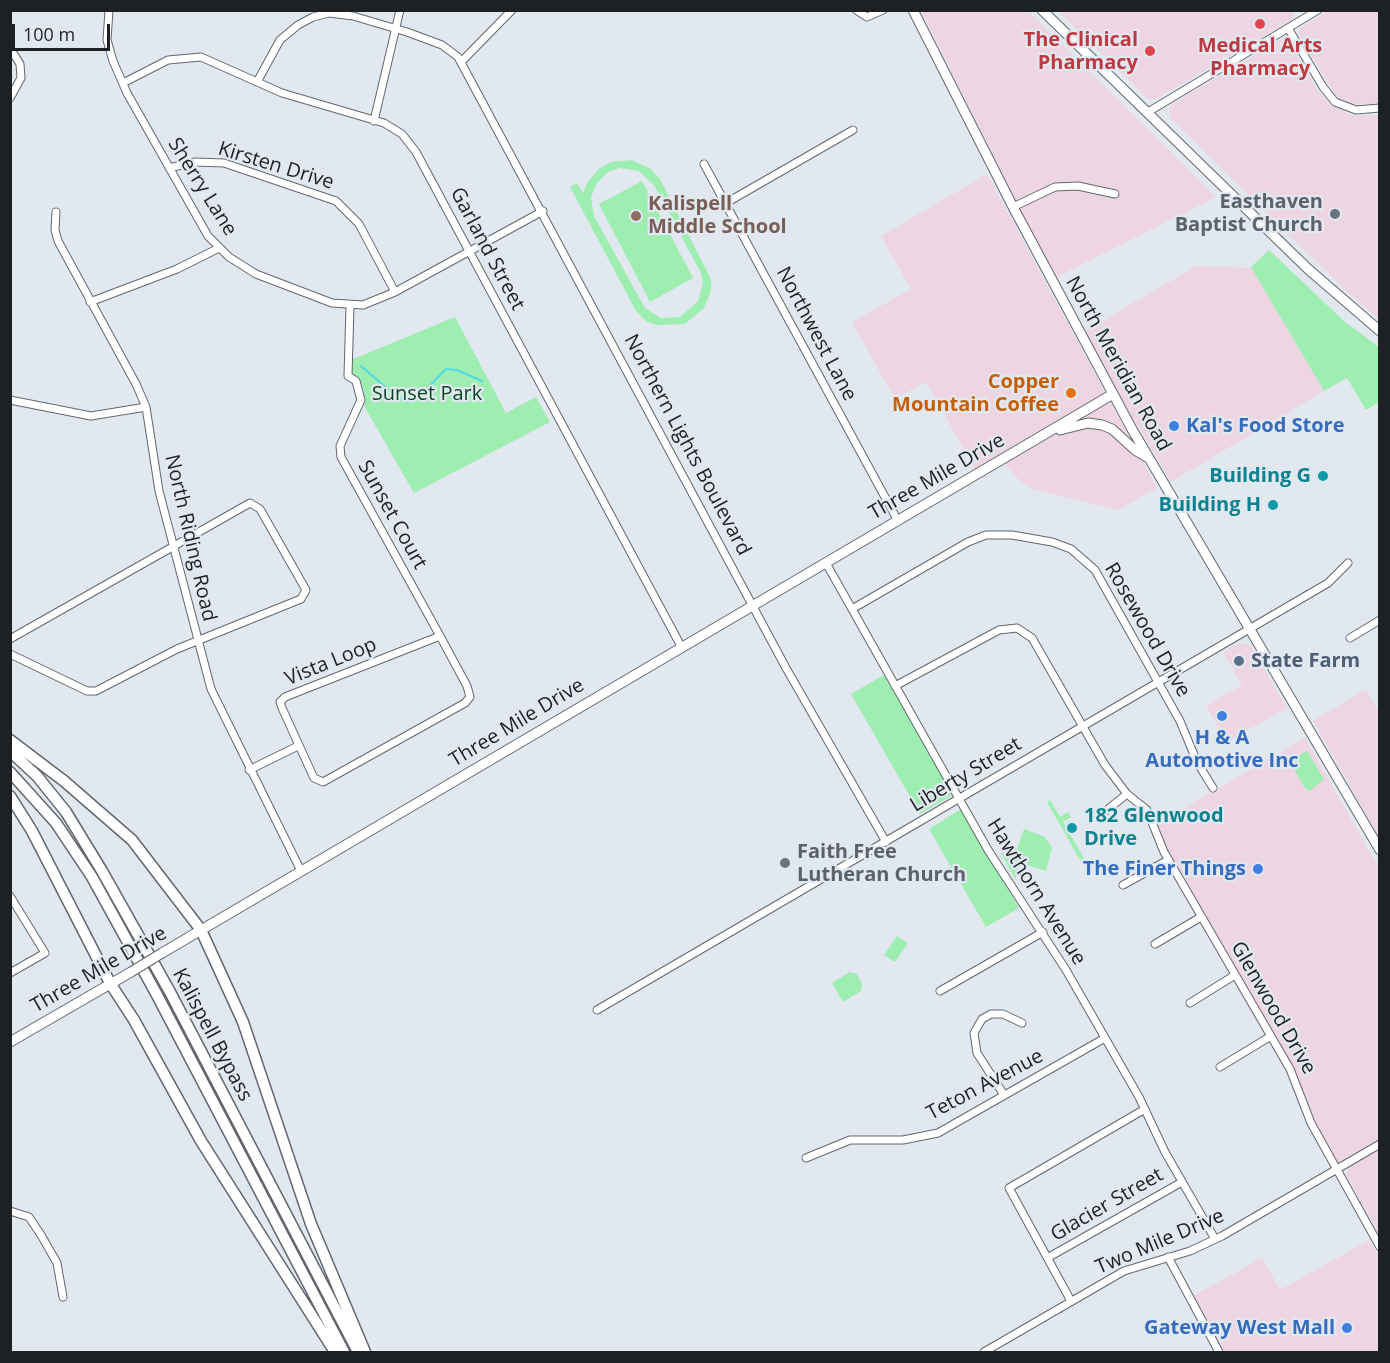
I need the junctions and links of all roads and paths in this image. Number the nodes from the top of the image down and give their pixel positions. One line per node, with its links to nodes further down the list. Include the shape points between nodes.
1 (109, 10): 14 (street, Sherry Lane, via 107,40)
2 (400, 10): 10 (street)
3 (512, 10): 12 (street)
4 (856, 10): 5 (street, via 867,17)
5 (883, 10)
6 (913, 10): 24 (main road, North Meridian Road)
7 (1042, 10): 17 (main road)
8 (1318, 10): 9 (street)
9 (1288, 28): 16 (street, via 1335,102 1356,110); 17 (street)
10 (396, 29): 12 (street, via 442,45); 13 (street, via 341,13 313,17 280,40); 18 (street)
11 (10, 48): 15 (street, via 20,64 21,78)
12 (461, 62): 25 (street, Northern Lights Boulevard)
13 (257, 82): 14 (street, Garland Street, via 218,62 193,56 161,63); 18 (street, Garland Street)
14 (123, 83): 21 (street, Sherry Lane)
15 (10, 98)
16 (1380, 108)
17 (1148, 112): 32 (main road, via 1308,269)
18 (374, 121): 28 (street, Garland Street, via 397,129 412,145)
19 (853, 130): 23 (street)
20 (704, 164): 23 (street, Northwest Lane)
21 (170, 168): 27 (street, Sherry Lane, via 204,230); 29 (street, Kirsten Drive, via 195,162 224,163 336,201 359,225)
22 (1115, 194): 24 (street, via 1078,186 1055,187)
23 (726, 203): 38 (street, Northwest Lane)
24 (1013, 207): 33 (main road, North Meridian Road)
25 (543, 211): 28 (street, Sherry Lane); 42 (street, Northern Lights Boulevard)
26 (56, 212): 30 (street, North Riding Road, via 58,241)
27 (219, 248): 30 (street, via 177,269); 31 (street, Sherry Lane, via 256,274)
28 (469, 252): 29 (street, Sherry Lane); 50 (street, Garland Street)
29 (394, 292): 31 (street, Sherry Lane, via 372,303)
30 (90, 302): 35 (street, North Riding Road)
31 (350, 306): 46 (street, Sunset Court, via 348,376 356,381 361,400 340,446 341,457)
32 (1380, 331)
33 (1113, 394): 36 (main road, Three Mile Drive); 37 (main road, North Meridian Road)
34 (10, 400): 35 (street, via 91,416)
35 (146, 407): 39 (street, North Riding Road, via 155,473)
36 (1043, 436): 37 (main road, Three Mile Drive, via 1088,423 1102,425); 38 (main road, Three Mile Drive)
37 (1147, 457): 45 (main road, North Meridian Road)
38 (898, 521): 40 (main road, Three Mile Drive)
39 (173, 547): 48 (street); 49 (street, North Riding Road); 49 (street, via 245,504 254,503 306,590 301,599)
40 (826, 563): 42 (main road, Three Mile Drive); 43 (street, Hawthorn Avenue)
41 (1348, 563): 45 (street, Liberty Street, via 1328,583)
42 (753, 605): 50 (main road, Three Mile Drive); 65 (street, Northern Lights Boulevard)
43 (852, 609): 52 (street, Rosewood Drive, via 986,535 1052,542 1092,565); 53 (street, Hawthorn Avenue)
44 (1380, 620): 47 (street)
45 (1248, 630): 52 (street, Liberty Street); 66 (main road, North Meridian Road)
46 (440, 636): 56 (street, Vista Loop, via 285,697 280,702); 56 (street, Vista Loop, via 470,696 465,703 323,782 314,778)
47 (1350, 638)
48 (10, 639)
49 (198, 640): 51 (street, via 96,691 87,691); 58 (street, North Riding Road, via 212,689)
50 (681, 648): 68 (main road, Three Mile Drive)
51 (10, 654)
52 (1158, 681): 54 (street, Liberty Street); 60 (street, Rosewood Drive)
53 (895, 686): 54 (street, Glenwood Drive, via 999,630 1017,628 1036,643); 63 (street, Hawthorn Avenue)
54 (1082, 725): 61 (street, Glenwood Drive); 63 (street, Liberty Street)
55 (10, 740): 72 (highway, via 132,840)
56 (298, 746): 58 (street)
57 (10, 751): 101 (highway, Kalispell Bypass, via 66,812 102,871 170,992)
58 (249, 770): 68 (street, North Riding Road)
59 (10, 772): 100 (highway, Kalispell Bypass, via 56,823 92,878)
60 (1213, 788)
61 (1127, 794): 64 (street); 67 (street, Glenwood Drive, via 1147,810)
62 (10, 796): 77 (highway)
63 (959, 799): 65 (street, Liberty Street); 73 (street, Hawthorn Avenue, via 1001,872)
64 (1102, 814)
65 (886, 842): 80 (street, Liberty Street)
66 (1380, 850)
67 (1168, 860): 69 (street); 71 (street, Glenwood Drive)
68 (301, 871): 72 (main road, Three Mile Drive)
69 (1123, 885)
70 (10, 896): 75 (street, via 45,953)
71 (1201, 917): 74 (street); 76 (street, Glenwood Drive)
72 (201, 930): 77 (main road, Three Mile Drive, bridge); 102 (highway, via 243,1022 311,1224)
73 (1043, 932): 78 (street); 83 (street, Hawthorn Avenue)
74 (1155, 944)
75 (10, 973)
76 (1235, 975): 79 (street); 82 (street, Glenwood Drive)
77 (110, 984): 84 (main road, Three Mile Drive); 99 (highway, via 135,1020 201,1141)
78 (940, 992)
79 (1190, 1003)
80 (597, 1010)
81 (1022, 1023): 86 (street, via 1003,1014 991,1014 982,1019 974,1033 977,1053)
82 (1271, 1036): 85 (street); 90 (street, Glenwood Drive)
83 (1105, 1038): 86 (street, Teton Avenue); 87 (street, Hawthorn Avenue)
84 (10, 1042)
85 (1220, 1067)
86 (1004, 1095): 89 (street, Teton Avenue, via 938,1133 903,1140 850,1140)
87 (1145, 1109): 91 (street, Hawthorn Avenue); 95 (street, via 1009,1188)
88 (1380, 1144): 90 (street, Two Mile Drive)
89 (806, 1158)
90 (1336, 1170): 93 (street, Two Mile Drive); 94 (street, Glenwood Drive)
91 (1182, 1182): 93 (street, Hawthorn Avenue); 95 (street, Glacier Street)
92 (10, 1211): 97 (street, via 29,1217 41,1235 57,1263)
93 (1215, 1239): 96 (street, Two Mile Drive)
94 (1380, 1246)
95 (1049, 1257): 98 (street)
96 (1168, 1257): 98 (street, Two Mile Drive, via 1124,1271); 104 (street)
97 (63, 1297)
98 (1071, 1301): 103 (street, Two Mile Drive)
99 (335, 1353)
100 (344, 1353)
101 (358, 1353)
102 (365, 1353)
103 (984, 1353)
104 (1220, 1353)

